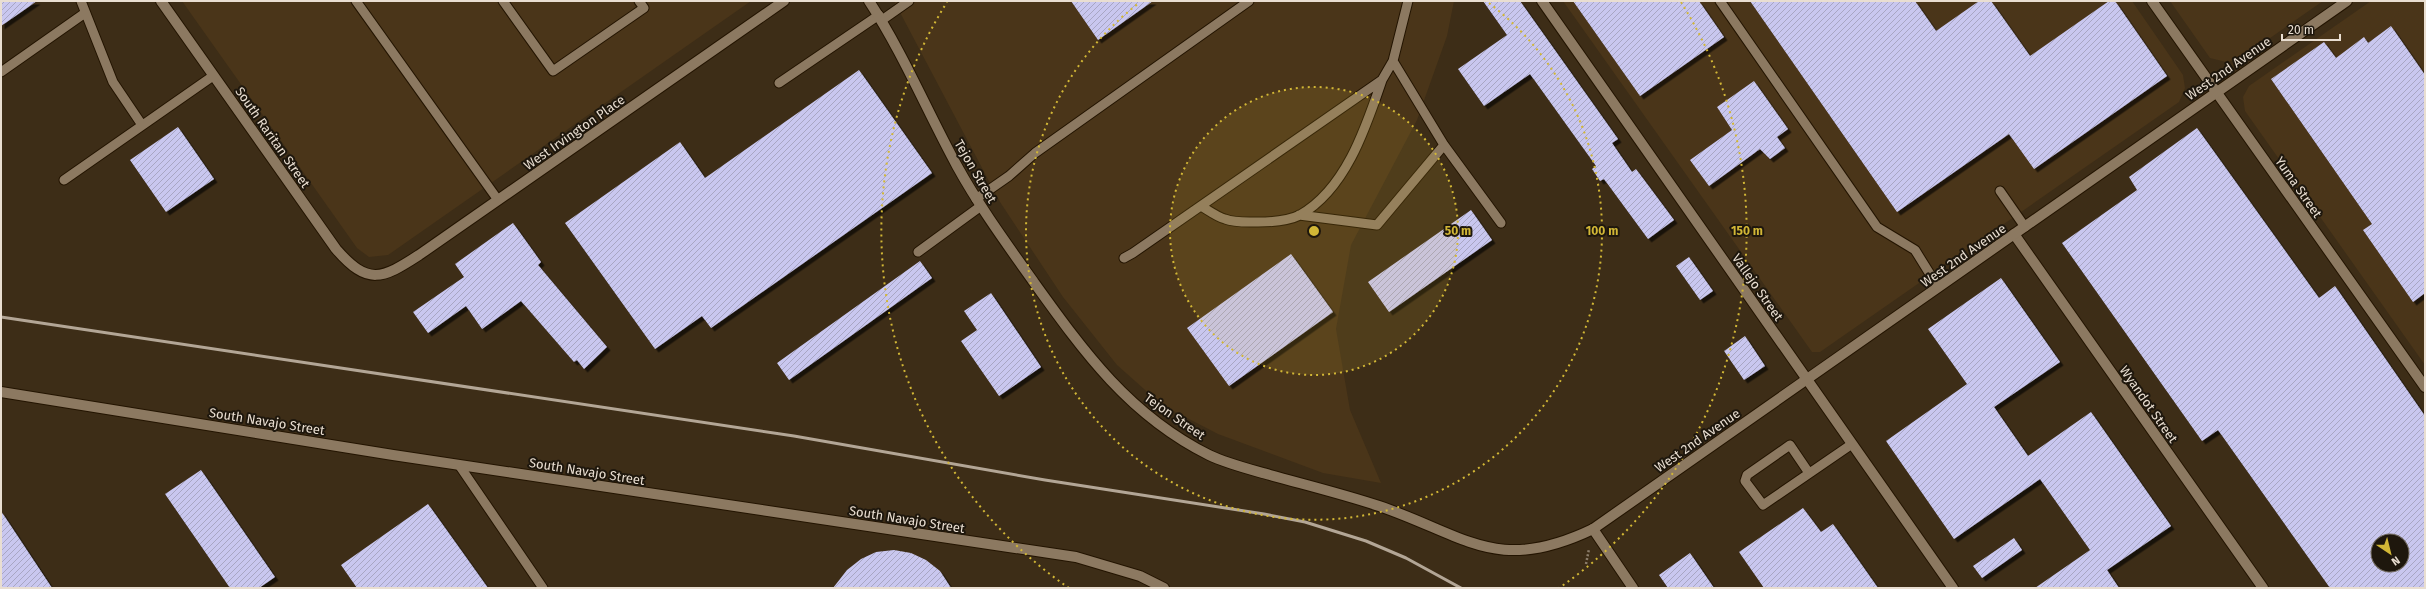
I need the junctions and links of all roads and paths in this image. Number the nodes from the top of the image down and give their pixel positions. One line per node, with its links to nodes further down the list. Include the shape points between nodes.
1 (82, 1): 15 (lane)
2 (161, 1): 19 (street, South Raritan Street)
3 (356, 1): 27 (lane)
4 (503, 1): 5 (lane, via 553,71 644,8)
5 (639, 1)
6 (784, 1): 27 (street, West Irvington Place)
7 (869, 1): 16 (street, Tejon Street)
8 (909, 1): 16 (lane)
9 (1250, 1): 28 (lane, via 1035,153)
10 (1408, 1): 17 (lane)
11 (1542, 1): 38 (street, Vallejo Street)
12 (1720, 1): 37 (lane, via 1877,227 1915,250)
13 (2152, 1): 22 (street, Yuma Street)
14 (2347, 1): 22 (street, West 2nd Avenue)
15 (85, 13): 18 (lane); 23 (lane, via 113,82)
16 (880, 18): 21 (lane); 28 (street, Tejon Street)
17 (1393, 61): 20 (lane); 24 (lane)
18 (1, 72)
19 (213, 76): 23 (lane); 36 (street, South Raritan Street, via 336,250 354,268)
20 (1382, 80): 29 (lane); 30 (lane, via 1359,143 1334,183 1317,202)
21 (779, 83)
22 (2216, 92): 32 (street, West 2nd Avenue); 39 (street, Yuma Street)
23 (142, 125): 25 (lane)
24 (1444, 145): 30 (lane, via 1377,225); 31 (lane)
25 (64, 180)
26 (2000, 191): 32 (lane)
27 (498, 200): 36 (street, West Irvington Place, via 404,265 389,273)
28 (978, 203): 34 (lane); 44 (street, Tejon Street, via 1098,368 1117,389 1152,419 1206,453 1233,465 1381,506 1457,539 1486,548 1507,551 1546,548)
29 (1201, 206): 30 (lane, via 1225,219 1244,222 1273,222); 35 (lane)
30 (1299, 216)
31 (1501, 224)
32 (2025, 227): 33 (street, West 2nd Avenue)
33 (2014, 234): 37 (street, West 2nd Avenue); 49 (street, Wyandot Street)
34 (918, 252)
35 (1124, 258)
36 (374, 276)
37 (1938, 288): 38 (street, West 2nd Avenue)
38 (1807, 380): 41 (street, Vallejo Street); 44 (street, West 2nd Avenue)
39 (2425, 388)
40 (1, 392): 42 (street, South Navajo Street)
41 (1852, 444): 43 (lane); 48 (street, Vallejo Street)
42 (459, 465): 45 (lane); 46 (street, South Navajo Street, via 1076,557 1140,576)
43 (1809, 473): 43 (lane, via 1763,505 1745,481 1747,475 1790,445)
44 (1593, 529): 47 (street)
45 (543, 588)
46 (1164, 588)
47 (1633, 588)
48 (1953, 588)
49 (2263, 588)

